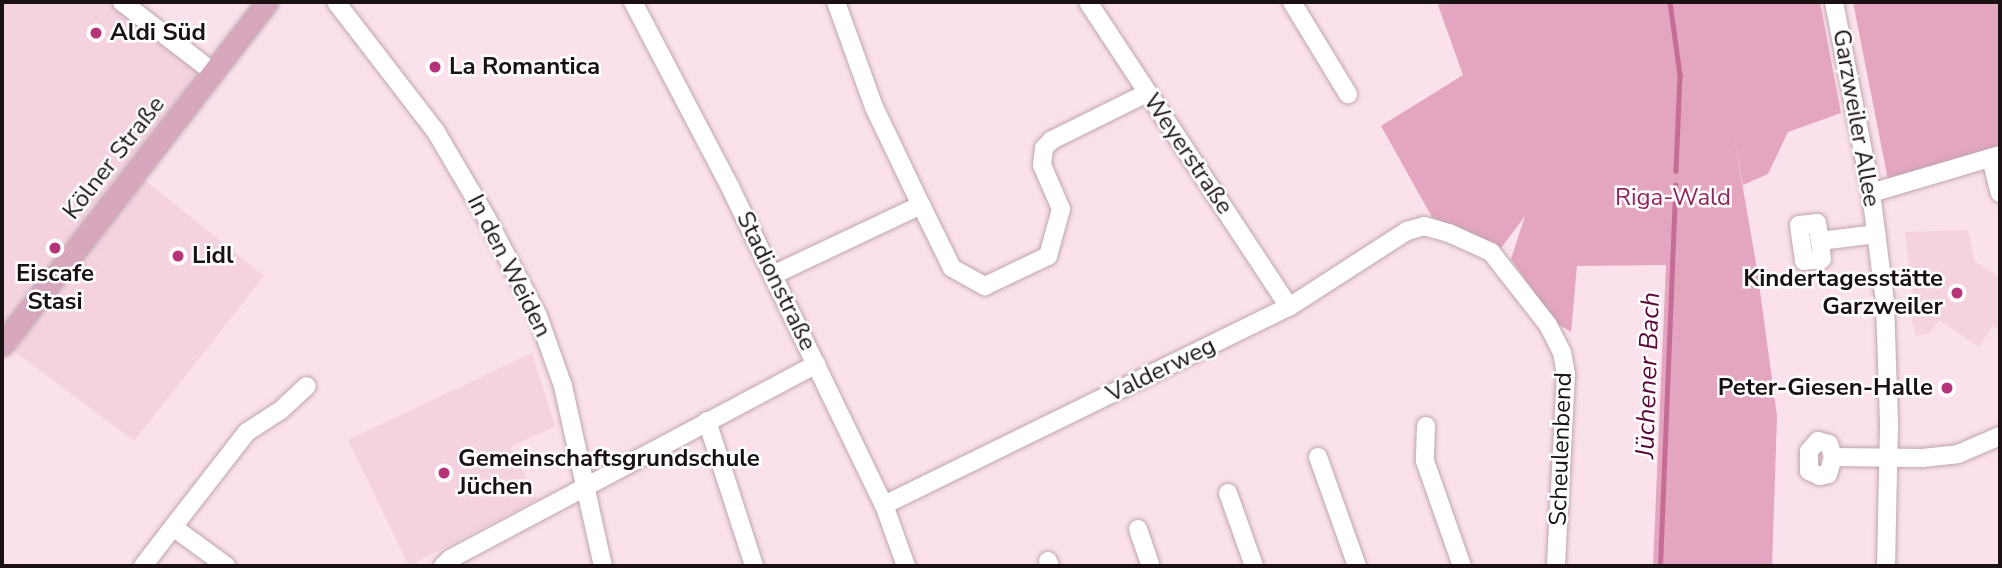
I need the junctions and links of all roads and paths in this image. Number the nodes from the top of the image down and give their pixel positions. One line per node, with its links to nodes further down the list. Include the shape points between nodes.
1 (122, 2): 9 (street)
2 (267, 2): 9 (main road, Kölner Straße)
3 (336, 2): 30 (street, In den Weiden, via 431,125 526,292 556,361)
4 (633, 2): 19 (street, Stadionstraße)
5 (836, 2): 15 (street, via 874,107)
6 (1088, 2): 10 (street, Weyerstraße)
7 (1292, 2): 11 (street)
8 (1834, 2): 13 (street, Garzweiler Allee)
9 (213, 72): 21 (main road, Kölner Straße)
10 (1147, 93): 15 (street, via 1044,148 1042,165 1061,209 1048,256 985,286 952,268); 20 (street, Weyerstraße)
11 (1348, 94)
12 (1996, 157): 13 (street); 14 (street)
13 (1871, 193): 17 (street, Garzweiler Allee)
14 (2000, 193)
15 (921, 205): 19 (street)
16 (1431, 228): 20 (street, Valderweg, via 1407,231); 45 (street, Scheulenbend, via 1478,244 1497,258 1548,325 1562,352 1566,374)
17 (1877, 234): 18 (street, Garzweiler Allee); 29 (street, Garzweiler Allee, via 1887,329)
18 (1820, 241)
19 (773, 275): 22 (street, Stadionstraße)
20 (1289, 307): 32 (street, Valderweg)
21 (2, 345)
22 (816, 364): 24 (street); 32 (street, Stadionstraße)
23 (307, 386): 33 (street, via 247,432)
24 (707, 421): 30 (street); 39 (street)
25 (1426, 426): 44 (street, via 1425,461)
26 (2000, 437): 29 (street, via 1948,456)
27 (1318, 457): 43 (street)
28 (1833, 457): 29 (street)
29 (1889, 458): 46 (street, Garzweiler Allee)
30 (585, 486): 37 (street); 38 (street, In den Weiden)
31 (1228, 494): 42 (street)
32 (884, 505): 40 (street, Stadionstraße)
33 (173, 527): 35 (street); 36 (street)
34 (1138, 529): 41 (street)
35 (143, 566)
36 (226, 566)
37 (443, 566)
38 (603, 566)
39 (754, 566)
40 (906, 566)
41 (1151, 566)
42 (1254, 566)
43 (1357, 566)
44 (1462, 566)
45 (1556, 566)
46 (1886, 566)

